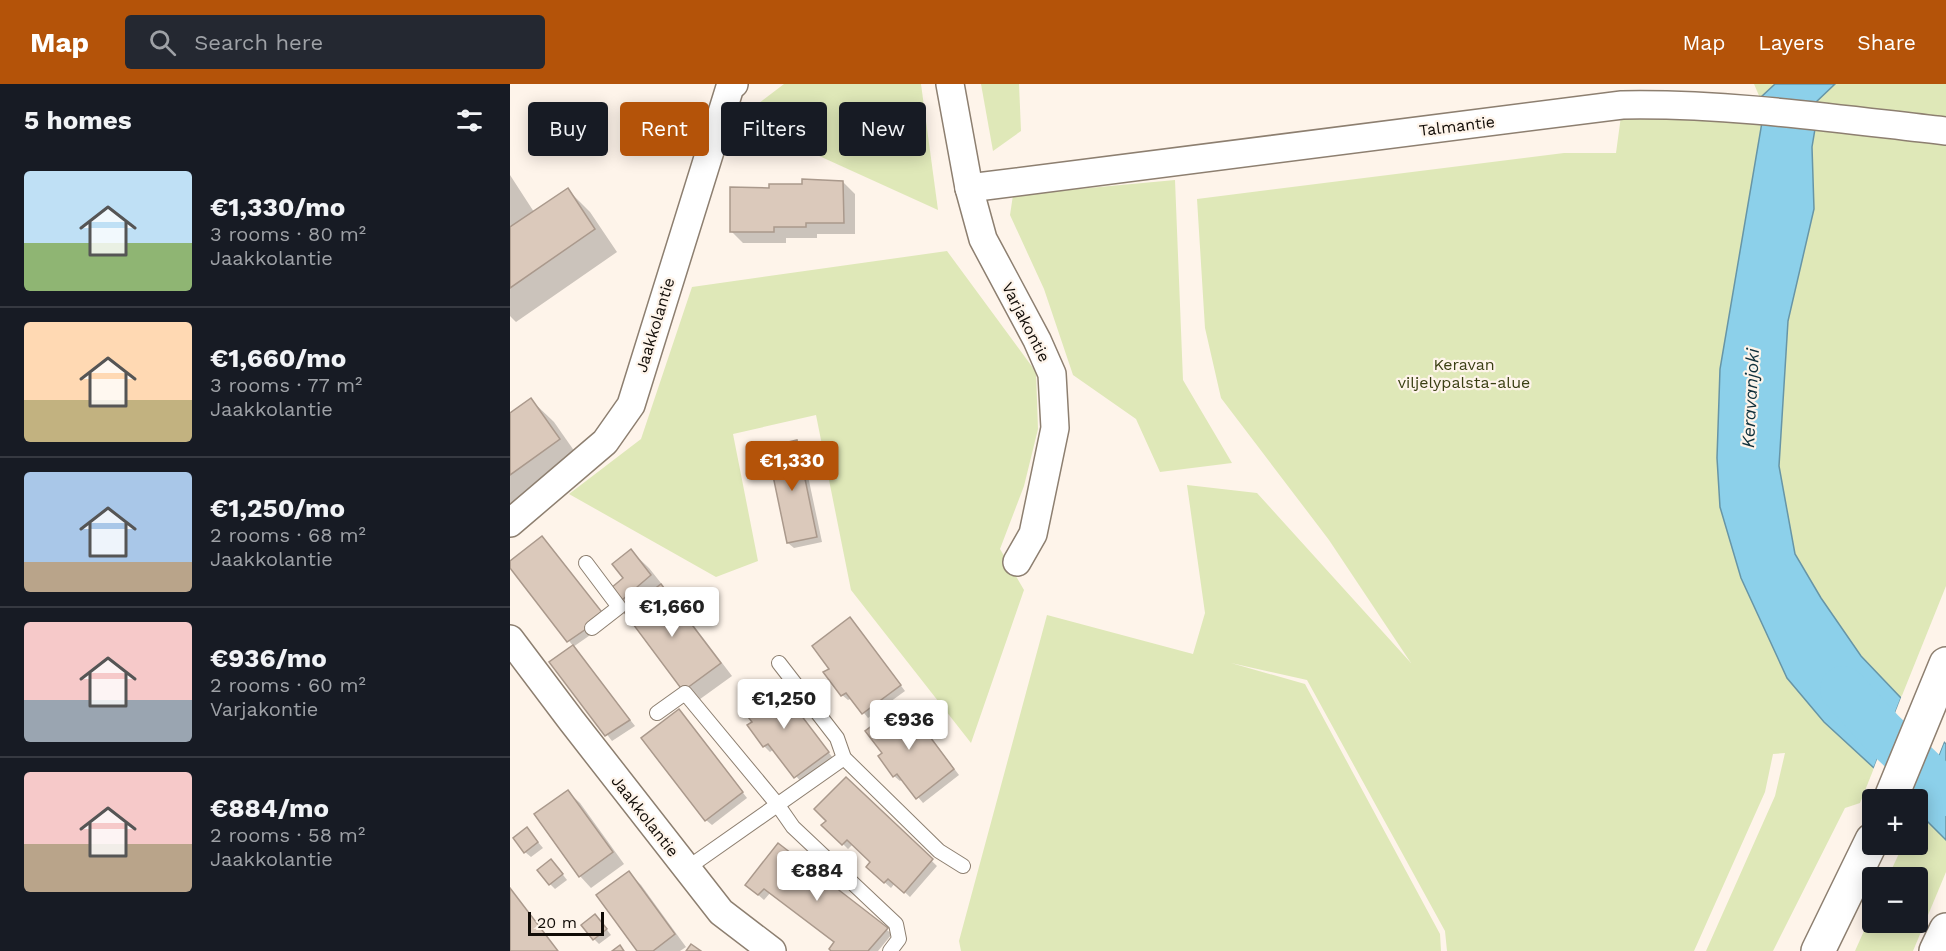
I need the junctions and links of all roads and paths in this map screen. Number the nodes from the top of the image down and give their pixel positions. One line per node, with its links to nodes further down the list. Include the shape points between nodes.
1 (950, 84): 4 (street, Varjakontie)
2 (730, 85): 5 (street, Jaakkolantie, via 631,405 605,442)
3 (1946, 131): 4 (street, Talmantie, via 1738,109 1622,105)
4 (969, 188): 6 (street, Varjakontie, via 983,239 1052,375 1055,428 1033,534)
5 (510, 524)
6 (1017, 562)
7 (586, 564): 8 (lane, via 619,607)
8 (592, 628)
9 (510, 639): 18 (street, Jaakkolantie)
10 (779, 663): 13 (lane, via 837,738)
11 (1946, 664): 14 (highway)
12 (657, 713): 15 (lane, via 685,693)
13 (844, 758): 15 (lane); 17 (lane, via 939,851)
14 (1895, 789)
15 (777, 804): 18 (lane); 21 (lane, via 793,827 896,924 899,939)
16 (1865, 855): 22 (highway)
17 (963, 866)
18 (686, 869): 20 (street, Jaakkolantie, via 722,912)
19 (1946, 930): 23 (highway)
20 (772, 951)
21 (890, 951)
22 (1818, 951)
23 (1936, 951)

